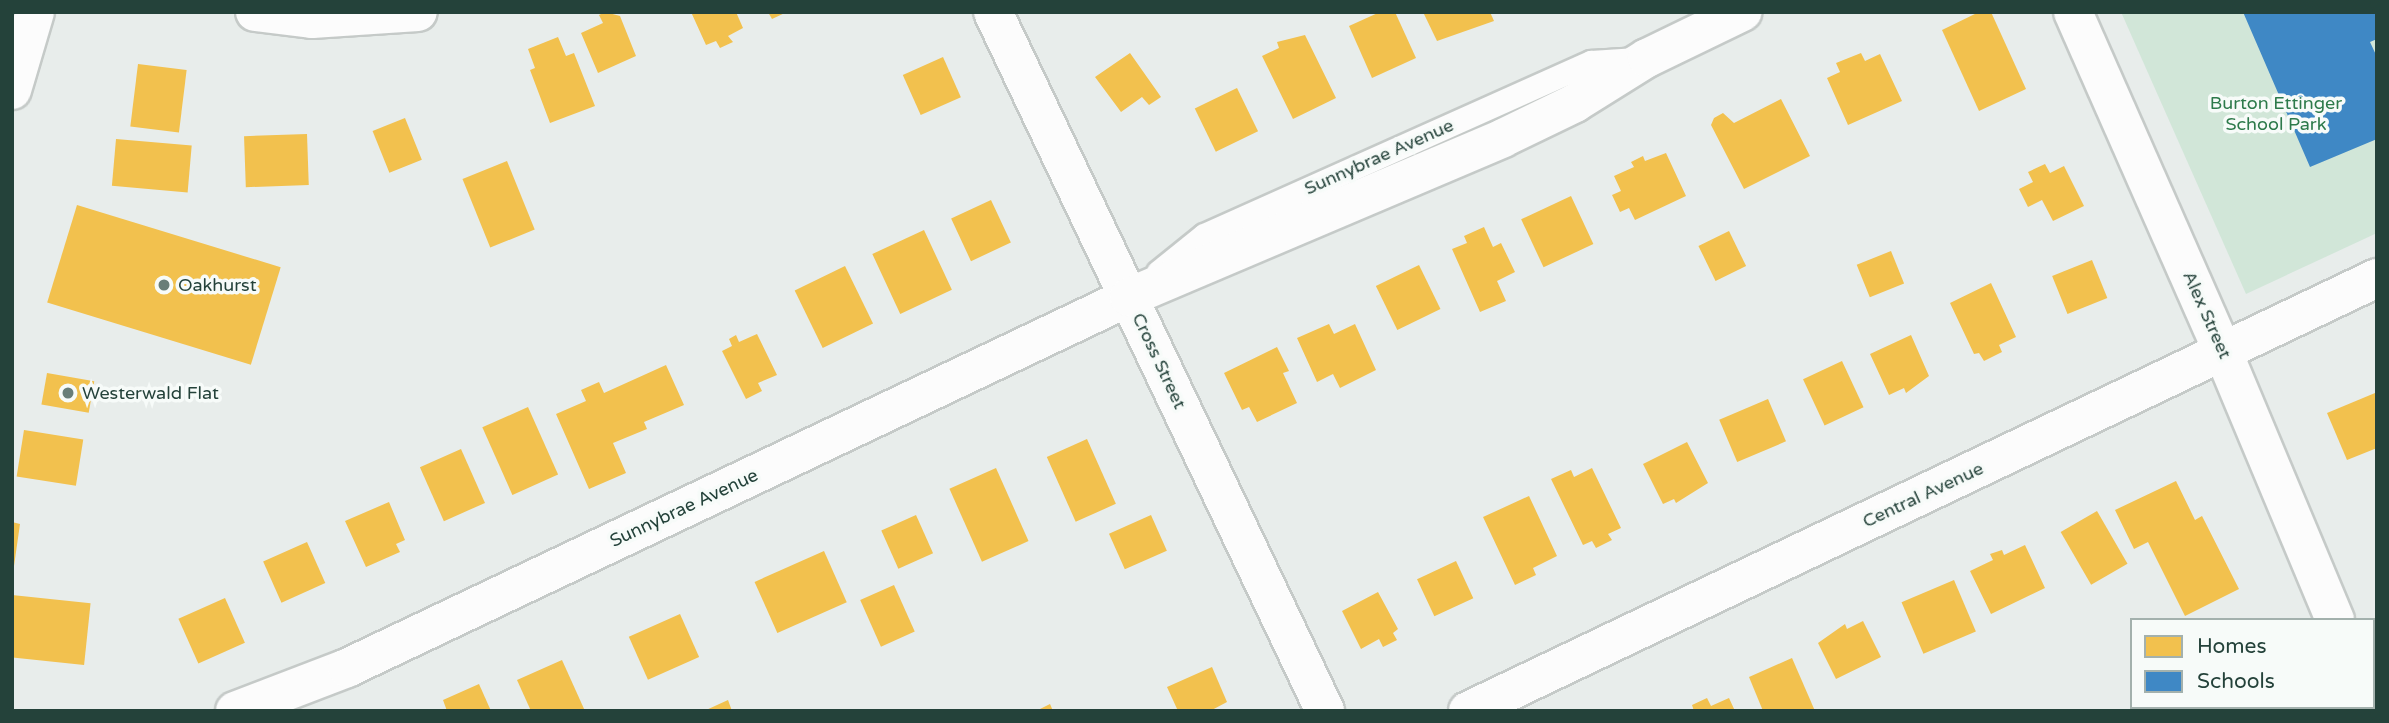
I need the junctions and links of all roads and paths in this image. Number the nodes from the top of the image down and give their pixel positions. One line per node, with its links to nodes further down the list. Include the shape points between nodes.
1 (35, 12): 7 (street)
2 (255, 12): 3 (street, via 312,19)
3 (418, 12)
4 (993, 12): 9 (street, Cross Street)
5 (1742, 12): 9 (street, Sunnybrae Avenue, via 1647,58 1575,103 1503,138)
6 (2073, 12): 10 (street, Alex Street)
7 (12, 90)
8 (2377, 278): 10 (street, Central Avenue)
9 (1129, 297): 12 (street, Sunnybrae Avenue, via 347,668); 13 (street, Cross Street)
10 (2223, 352): 11 (street, Alex Street); 14 (street, Central Avenue)
11 (2333, 618)
12 (235, 711)
13 (1325, 711)
14 (1468, 711)

